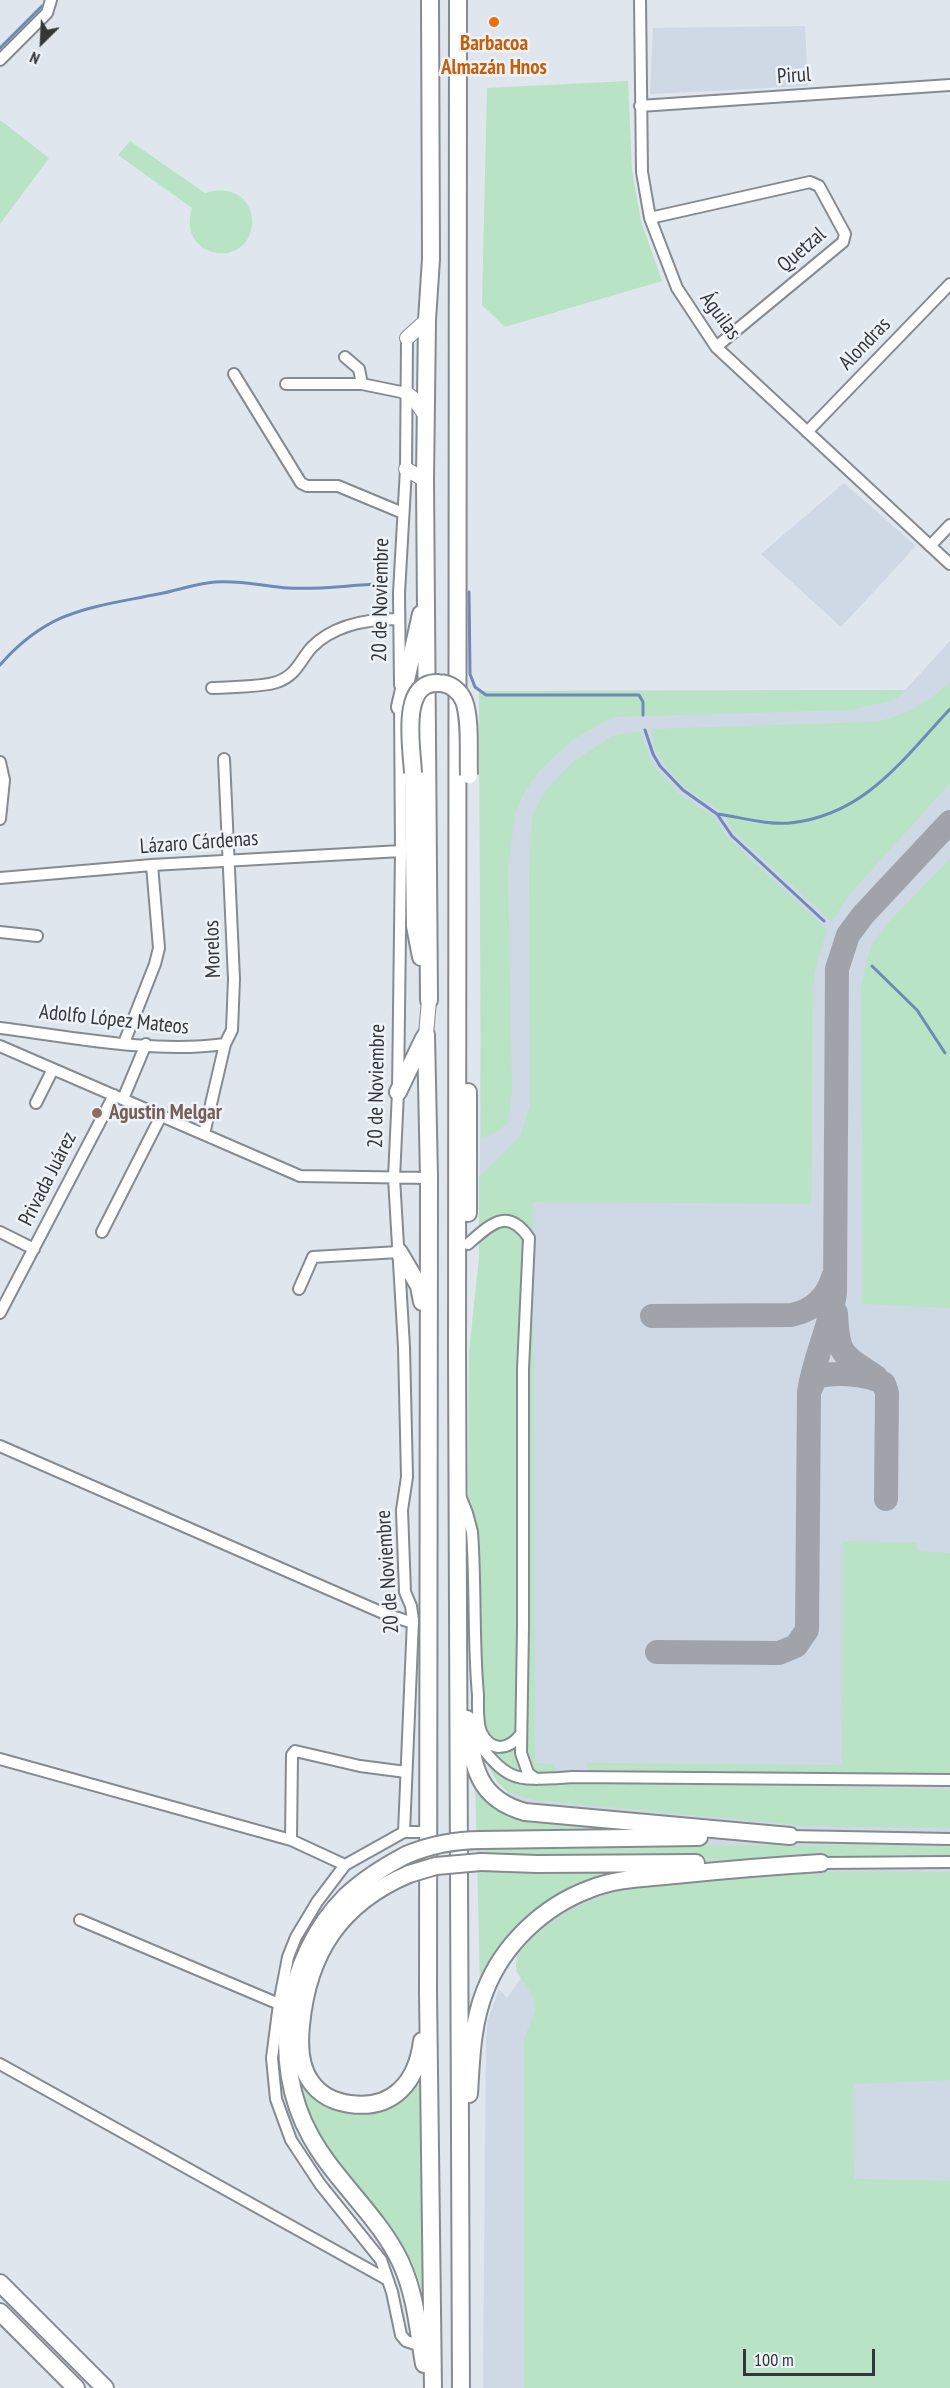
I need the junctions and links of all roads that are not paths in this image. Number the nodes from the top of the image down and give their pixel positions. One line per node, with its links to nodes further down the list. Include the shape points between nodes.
1 (51, 0): 5 (street, via 47,13)
2 (430, 0): 10 (highway)
3 (640, 0): 7 (street, Águilas)
4 (461, 4): 62 (highway)
5 (0, 60)
6 (950, 85): 7 (street, Pirul)
7 (640, 106): 8 (street, Águilas, via 642,172)
8 (650, 218): 12 (street, Águilas, via 677,288); 12 (street, Quetzal, via 810,182 819,186 845,234 843,242)
9 (950, 284): 19 (street, Alondras)
10 (427, 320): 11 (main road); 18 (highway)
11 (407, 338): 17 (street, 20 de Noviembre)
12 (716, 347): 19 (street, Águilas)
13 (345, 357): 16 (street, via 359,369)
14 (234, 374): 22 (street, via 301,483 338,486)
15 (286, 384): 16 (street)
16 (363, 384): 17 (street)
17 (406, 393): 18 (main road); 20 (street, 20 de Noviembre)
18 (426, 416): 21 (highway)
19 (807, 432): 24 (street, Águilas)
20 (406, 469): 21 (main road); 22 (street, 20 de Noviembre)
21 (425, 480): 26 (highway)
22 (403, 513): 27 (street, 20 de Noviembre)
23 (950, 525): 24 (street)
24 (930, 546): 25 (street, Águilas)
25 (950, 564)
26 (428, 584): 29 (highway); 39 (highway)
27 (398, 619): 28 (street, via 375,619 340,629 313,646 297,670 276,683); 29 (street, 20 de Noviembre)
28 (212, 688)
29 (400, 707): 33 (street, 20 de Noviembre)
30 (224, 759): 34 (street, Morelos)
31 (0, 762): 32 (street, via 4,780)
32 (0, 819)
33 (401, 851): 34 (street, Lázaro Cárdenas); 47 (street, 20 de Noviembre)
34 (229, 860): 35 (street, Lázaro Cárdenas); 44 (street, Morelos, via 234,979 232,1030)
35 (153, 866): 36 (street, Lázaro Cárdenas); 42 (street, via 159,948)
36 (0, 878)
37 (0, 932): 38 (street)
38 (38, 936)
39 (429, 1000): 41 (main road); 56 (highway, bridge, via 415,926 410,712 423,687 439,683 456,689 466,711)
40 (0, 1028): 42 (street, Adolfo López Mateos)
41 (426, 1035): 47 (highway); 53 (highway)
42 (124, 1043): 43 (street, Adolfo López Mateos)
43 (146, 1044): 44 (street, Adolfo López Mateos, via 199,1048); 48 (street, Privada Juárez)
44 (225, 1044): 51 (street, Morelos)
45 (0, 1046): 46 (street)
46 (53, 1069): 48 (street); 49 (street)
47 (398, 1092): 52 (street, 20 de Noviembre)
48 (118, 1097): 50 (street); 57 (street, Privada Juárez)
49 (36, 1103)
50 (161, 1116): 51 (street); 55 (street)
51 (204, 1134): 52 (street, via 300,1176)
52 (394, 1178): 53 (street); 58 (street, 20 de Noviembre)
53 (429, 1178): 61 (highway)
54 (0, 1232): 57 (street)
55 (102, 1232)
56 (468, 1244): 62 (highway); 68 (street, via 490,1224 507,1220 521,1225 529,1238 523,1369)
57 (34, 1249): 60 (street, Privada Juárez)
58 (399, 1252): 59 (street, via 313,1257); 61 (highway, via 419,1286); 65 (street, 20 de Noviembre, via 407,1477 402,1510 405,1592)
59 (299, 1289)
60 (0, 1313)
61 (428, 1332): 76 (highway)
62 (457, 1351): 64 (highway)
63 (0, 1446): 65 (street)
64 (458, 1492): 66 (highway); 68 (street, via 472,1532 480,1728 487,1740 506,1748)
65 (413, 1623): 70 (street, 20 de Noviembre)
66 (458, 1638): 67 (highway); 87 (highway)
67 (469, 1732): 71 (street, via 508,1775); 77 (highway, via 478,1775 498,1801 512,1808)
68 (521, 1734): 71 (street, via 523,1765)
69 (0, 1760): 79 (street)
70 (406, 1772): 75 (street, 20 de Noviembre); 79 (street, via 295,1751)
71 (536, 1779): 72 (street)
72 (931, 1779): 73 (street); 74 (street)
73 (950, 1780)
74 (950, 1786)
75 (404, 1832): 76 (street); 82 (street)
76 (427, 1832): 84 (highway)
77 (790, 1836): 78 (street); 91 (highway, bridge, via 445,1843 406,1855 381,1869 356,1887 320,1929 295,1984 289,2018 287,2048 293,2089 310,2134 327,2162 378,2226 400,2262 417,2313)
78 (950, 1839)
79 (291, 1840): 82 (street)
80 (950, 1860): 81 (street, via 891,1858)
81 (821, 1863): 84 (highway, bridge, via 481,1862 436,1866 409,1874 353,1909 317,1958 305,1992 300,2034 302,2060 310,2081 331,2099 359,2105 374,2105 399,2093 415,2068); 87 (highway, via 631,1879 592,1888 567,1899 521,1934 495,1969 477,2017)
82 (345, 1865): 85 (street, via 296,1937)
83 (80, 1920): 85 (street)
84 (428, 1992): 94 (highway)
85 (279, 2004): 88 (street, via 272,2079 282,2119 320,2184 381,2260)
86 (0, 2064): 88 (street)
87 (459, 2220): 95 (highway)
88 (388, 2280): 91 (street, via 401,2335)
89 (0, 2283): 93 (highway)
90 (0, 2312): 92 (highway)
91 (421, 2346): 94 (highway)
92 (76, 2388)
93 (105, 2388)
94 (431, 2388)
95 (461, 2388)

